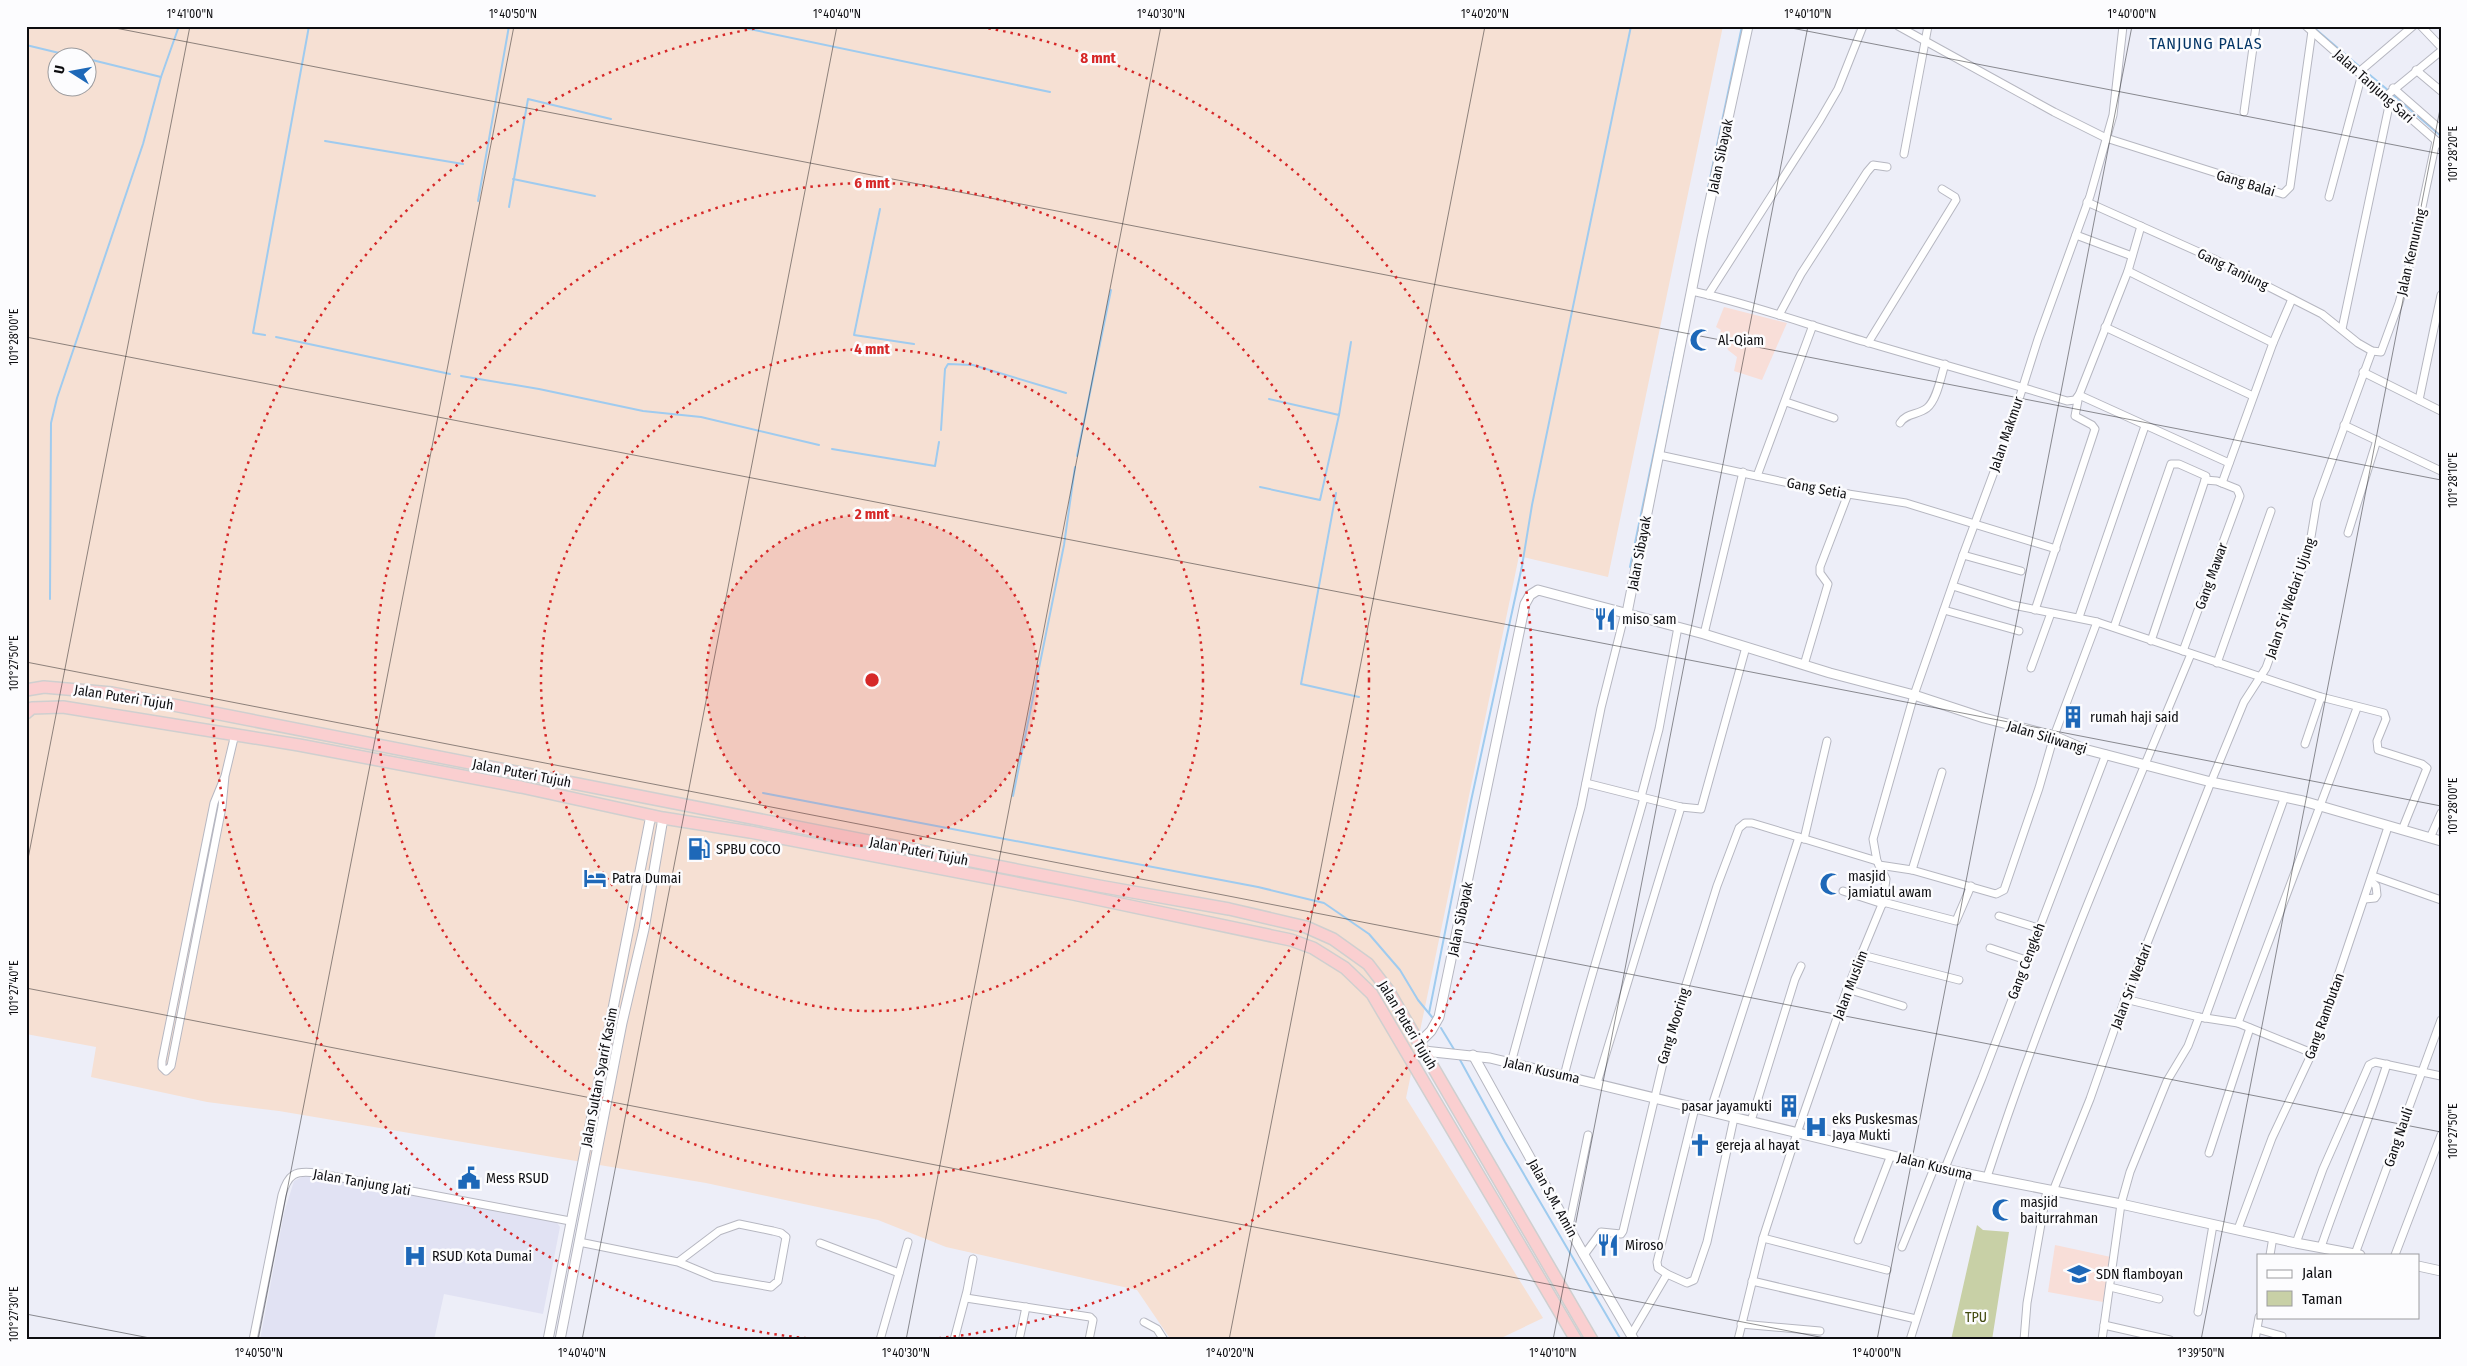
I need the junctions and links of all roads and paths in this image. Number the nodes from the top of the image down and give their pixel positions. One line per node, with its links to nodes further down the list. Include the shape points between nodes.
1 (1748, 26): 30 (street, Jalan Sibayak)
2 (1863, 26): 32 (street, via 1838,89)
3 (1898, 26): 10 (street)
4 (1928, 26): 10 (street)
5 (2123, 26): 19 (street, Jalan Makmur, via 2113,115)
6 (2256, 26): 17 (street)
7 (2413, 26): 14 (street)
8 (2420, 26): 11 (street)
9 (2309, 29): 14 (street, Jalan Tanjung Sari); 19 (street, Gang Balai, via 2290,187 2286,193 2218,175)
10 (1925, 42): 19 (street); 21 (street)
11 (2441, 47)
12 (2441, 51): 13 (street)
13 (2416, 70): 15 (street); 16 (street)
14 (2360, 73): 16 (street, Jalan Tanjung Sari); 24 (street)
15 (2441, 91)
16 (2389, 94): 18 (street); 20 (street, Jalan Tanjung Sari); 37 (street)
17 (2244, 112)
18 (2441, 130)
19 (2106, 138): 25 (street, Jalan Makmur)
20 (2438, 143): 40 (street, Jalan Kemuning, via 2399,304 2381,352)
21 (1904, 154)
22 (1887, 168): 34 (street, via 1873,165 1866,172)
23 (1942, 189): 38 (street, via 1956,196 1956,200)
24 (2329, 197)
25 (2087, 202): 26 (street, Gang Tanjung); 27 (street, Jalan Makmur)
26 (2141, 226): 28 (street); 33 (street, Gang Tanjung)
27 (2076, 235): 28 (street); 43 (street, Jalan Makmur)
28 (2132, 256): 29 (street)
29 (2128, 271): 36 (street); 39 (street)
30 (1692, 291): 32 (street); 54 (street, Jalan Sibayak)
31 (2441, 294): 46 (street)
32 (1708, 295): 34 (street)
33 (2292, 299): 37 (street, Gang Tanjung, via 2322,314); 39 (street)
34 (1779, 315): 35 (street)
35 (1813, 325): 38 (street); 47 (street)
36 (2105, 327): 44 (street); 45 (street)
37 (2342, 329): 40 (street, Gang Tanjung)
38 (1868, 343): 41 (street)
39 (2273, 343): 45 (street)
40 (2372, 351): 42 (street, Jalan Sri Wedari Ujung)
41 (1945, 364): 43 (street); 50 (street, via 1930,404)
42 (2363, 372): 46 (street); 51 (street, Jalan Sri Wedari Ujung)
43 (2022, 387): 44 (street, via 2071,402); 63 (street, Jalan Makmur)
44 (2079, 395): 52 (street); 65 (street, via 2075,416 2095,429)
45 (2253, 396): 55 (street)
46 (2419, 400): 48 (street)
47 (1786, 402): 49 (street); 58 (street)
48 (2441, 411)
49 (1834, 418)
50 (1900, 423)
51 (2344, 425): 53 (street); 86 (street, Jalan Sri Wedari Ujung, via 2314,512 2309,550 2266,668)
52 (2145, 426): 55 (street); 73 (street)
53 (2378, 440): 56 (street); 64 (street)
54 (1659, 455): 57 (street, Gang Setia); 71 (street, Jalan Sibayak)
55 (2229, 463): 60 (street)
56 (2441, 471)
57 (1743, 472): 58 (street, Gang Setia); 78 (street)
58 (1757, 476): 61 (street, Gang Setia)
59 (2205, 480): 60 (street); 76 (street, via 2206,476 2171,464); 79 (street)
60 (2222, 483): 81 (street, Gang Mawar, via 2238,490 2239,500)
61 (1848, 494): 63 (street, Gang Setia, via 1906,503); 84 (street, via 1820,567 1820,573 1828,584)
62 (2271, 511): 83 (street)
63 (1975, 523): 65 (street, Gang Setia); 66 (street, Jalan Makmur)
64 (2348, 533)
65 (2056, 549): 70 (street)
66 (1963, 554): 67 (street); 68 (street, Jalan Makmur)
67 (2020, 571)
68 (1953, 586): 69 (street, Jalan Makmur); 70 (street)
69 (1944, 610): 77 (street); 88 (street, Jalan Makmur)
70 (2035, 610): 72 (street)
71 (1626, 613): 75 (street, Jalan Siliwangi); 102 (street, via 1601,708); 143 (street, Jalan Sibayak, via 1538,590 1526,600 1439,1017)
72 (2050, 613): 73 (street); 85 (street)
73 (2079, 617): 74 (street)
74 (2097, 622): 76 (street); 93 (street)
75 (1678, 627): 78 (street, Jalan Siliwangi); 104 (street, via 1659,729)
76 (2114, 627): 79 (street)
77 (2019, 631)
78 (1704, 634): 80 (street, Jalan Siliwangi)
79 (2151, 641): 81 (street)
80 (1746, 647): 84 (street, Jalan Siliwangi); 107 (street, via 1703,806 1699,810)
81 (2184, 651): 82 (street)
82 (2191, 654): 83 (street); 97 (street)
83 (2217, 663): 86 (street)
84 (1804, 665): 88 (street, Jalan Siliwangi)
85 (2031, 668)
86 (2260, 676): 89 (street); 101 (street, Jalan Sri Wedari Ujung, via 2244,702)
87 (28, 689): 100 (highway, Jalan Puteri Tujuh, via 112,693)
88 (1914, 695): 93 (street, Jalan Siliwangi); 114 (street, Jalan Makmur)
89 (2321, 698): 90 (street); 95 (street)
90 (2357, 708): 106 (street); 111 (street, via 2386,715 2377,741 2378,750 2426,768)
91 (29, 711): 92 (highway, Jalan Puteri Tujuh, via 63,707)
92 (235, 734): 99 (street); 103 (highway, Jalan Puteri Tujuh)
93 (2054, 736): 96 (street, Jalan Siliwangi); 120 (street, via 2005,888 1996,894)
94 (1826, 741): 112 (street)
95 (2304, 744)
96 (2106, 754): 97 (street, Jalan Siliwangi); 128 (street, Gang Cengkeh)
97 (2145, 764): 101 (street, Jalan Siliwangi); 167 (street, via 2048,1007)
98 (1942, 772): 117 (street)
99 (225, 776): 125 (street, via 214,803); 126 (street)
100 (537, 776): 103 (highway); 119 (highway, Jalan Puteri Tujuh)
101 (2211, 782): 105 (street, Jalan Siliwangi); 135 (street, Jalan Sri Wedari)
102 (1586, 783): 104 (street); 148 (street)
103 (534, 790): 109 (highway, Jalan Puteri Tujuh)
104 (1642, 797): 107 (street); 151 (street, via 1616,900 1582,1004)
105 (2284, 798): 106 (street, Jalan Siliwangi); 137 (street)
106 (2321, 806): 110 (street, Jalan Siliwangi); 141 (street)
107 (1681, 807): 153 (street)
108 (2441, 813): 113 (street)
109 (657, 817): 122 (highway, Jalan Puteri Tujuh); 138 (street, Jalan Sultan Syarif Kasim); 140 (street, Jalan Sultan Syarif Kasim, via 644,929)
110 (2388, 827): 111 (street, Jalan Siliwangi); 118 (street, Gang Rambutan)
111 (2402, 830): 113 (street, Jalan Siliwangi)
112 (1802, 838): 116 (street); 154 (street, Gang Mooring, via 1752,823 1742,824 1729,852 1695,955); 156 (street)
113 (2430, 838): 115 (street, Jalan Siliwangi)
114 (1873, 839): 116 (street, Jalan Muslim)
115 (2441, 841)
116 (1878, 863): 117 (street); 124 (street, Jalan Muslim, via 1886,879)
117 (1912, 870): 120 (street)
118 (2372, 879): 123 (street); 145 (street, Gang Rambutan)
119 (1099, 886): 122 (highway); 143 (highway, Jalan Puteri Tujuh, via 1281,920 1327,936 1368,964)
120 (1971, 886): 124 (street, via 1956,921)
121 (1843, 891): 124 (street)
122 (1096, 899): 217 (highway, Jalan Puteri Tujuh, via 1291,940 1313,948 1354,974 1372,994)
123 (2441, 900)
124 (1883, 903): 130 (street, Jalan Muslim)
125 (192, 910): 126 (street); 126 (street, via 162,1061 166,1070 171,1066)
126 (202, 912)
127 (1999, 916): 128 (street)
128 (2038, 928): 131 (street, Gang Cengkeh)
129 (1990, 948): 131 (street)
130 (1862, 955): 133 (street); 134 (street, Jalan Muslim)
131 (2026, 960): 165 (street, Gang Cengkeh)
132 (1801, 966): 158 (street)
133 (1959, 980)
134 (1847, 989): 136 (street); 159 (street, Jalan Muslim)
135 (2125, 999): 137 (street); 168 (street, Jalan Sri Wedari, via 2090,1099)
136 (1903, 1006)
137 (2202, 1018): 141 (street); 169 (street, via 2167,1081 2130,1172)
138 (610, 1020): 140 (street); 170 (street, Jalan Sultan Syarif Kasim)
139 (2441, 1020): 150 (street, Gang Nauli)
140 (622, 1023): 177 (street, Jalan Sultan Syarif Kasim)
141 (2238, 1023): 142 (street)
142 (2250, 1028): 145 (street); 162 (street)
143 (1422, 1047): 144 (street, Jalan Kusuma); 147 (highway, Jalan Puteri Tujuh)
144 (1451, 1053): 146 (street, Jalan Kusuma); 147 (street)
145 (2312, 1053): 173 (street, Gang Rambutan, via 2272,1138)
146 (1473, 1055): 148 (street, Jalan Kusuma); 172 (street, Jalan S.M. Amin)
147 (1431, 1063): 218 (highway, Jalan Puteri Tujuh)
148 (1511, 1063): 151 (street, Jalan Kusuma)
149 (2387, 1064): 150 (street); 180 (street, via 2372,1062 2366,1069 2323,1169); 182 (street)
150 (2420, 1071): 152 (street); 184 (street, Gang Nauli)
151 (1564, 1076): 153 (street, Jalan Kusuma)
152 (2441, 1076)
153 (1597, 1084): 154 (street, Jalan Kusuma)
154 (1654, 1098): 155 (street, Jalan Kusuma); 186 (street, Gang Mooring, via 1623,1231 1620,1234 1601,1232)
155 (1695, 1108): 156 (street, Jalan Kusuma); 193 (street, via 1657,1262 1658,1268)
156 (1710, 1112): 157 (street, Jalan Kusuma)
157 (1734, 1118): 158 (street, Jalan Kusuma); 193 (street, via 1699,1269 1690,1283)
158 (1750, 1121): 159 (street, Jalan Kusuma)
159 (1798, 1133): 163 (street, Jalan Kusuma); 174 (street, Jalan Muslim)
160 (1588, 1135): 172 (street)
161 (2441, 1135): 185 (street)
162 (2209, 1153)
163 (1890, 1155): 164 (street, Jalan Kusuma); 176 (street)
164 (1935, 1166): 165 (street, Jalan Kusuma); 181 (street)
165 (1944, 1168): 166 (street, Jalan Kusuma)
166 (1963, 1173): 167 (street, Jalan Kusuma); 201 (street)
167 (1987, 1177): 168 (street, Jalan Kusuma)
168 (2050, 1190): 169 (street, Jalan Kusuma); 221 (street, Jalan Sri Wedari, via 2027,1303)
169 (2121, 1204): 171 (street, Jalan Kusuma); 195 (street)
170 (570, 1221): 209 (street, Jalan Tanjung Jati, via 316,1173 296,1174 288,1179 282,1195); 210 (street, Jalan Sultan Syarif Kasim)
171 (2212, 1225): 173 (street, Jalan Kusuma); 199 (street)
172 (1570, 1226): 186 (street, Jalan S.M. Amin)
173 (2238, 1229): 175 (street, Jalan Kusuma)
174 (1763, 1238): 191 (street); 194 (street, Jalan Muslim)
175 (2273, 1238): 180 (street, Jalan Kusuma); 183 (street)
176 (1858, 1240)
177 (579, 1242): 188 (street); 211 (street, Jalan Sultan Syarif Kasim)
178 (908, 1242): 192 (street)
179 (820, 1243): 192 (street)
180 (2296, 1243): 182 (street, Jalan Kusuma)
181 (1902, 1246)
182 (2321, 1247): 184 (street, Jalan Kusuma)
183 (2270, 1254)
184 (2358, 1254)
185 (2395, 1254)
186 (1584, 1255): 208 (street, Jalan S.M. Amin)
187 (973, 1259): 196 (street)
188 (678, 1262): 188 (street, via 718,1231 739,1224 773,1230 786,1237 774,1287 714,1277)
189 (2420, 1266): 190 (street)
190 (2440, 1268)
191 (1887, 1270)
192 (899, 1273): 212 (street)
193 (1667, 1274): 208 (street)
194 (1752, 1281): 201 (street); 203 (street, Jalan Muslim)
195 (2110, 1287): 197 (street); 204 (street)
196 (966, 1298): 198 (street); 213 (street)
197 (2158, 1299)
198 (1026, 1307): 214 (street); 215 (street, via 1092,1318)
199 (2198, 1312)
200 (2260, 1318): 205 (street)
201 (1916, 1319): 220 (street)
202 (1144, 1322): 216 (street, via 1157,1329)
203 (1741, 1324): 206 (street); 219 (street, Jalan Muslim)
204 (2104, 1326): 222 (street); 223 (street)
205 (2257, 1329): 207 (street); 224 (street)
206 (1820, 1331)
207 (2282, 1336)
208 (1633, 1337)
209 (253, 1340)
210 (548, 1340)
211 (560, 1340)
212 (880, 1340)
213 (954, 1340)
214 (1019, 1340)
215 (1089, 1340)
216 (1164, 1340)
217 (1576, 1340)
218 (1592, 1340)
219 (1738, 1340)
220 (1910, 1340)
221 (2024, 1340)
222 (2102, 1340)
223 (2170, 1340)
224 (2255, 1340)

